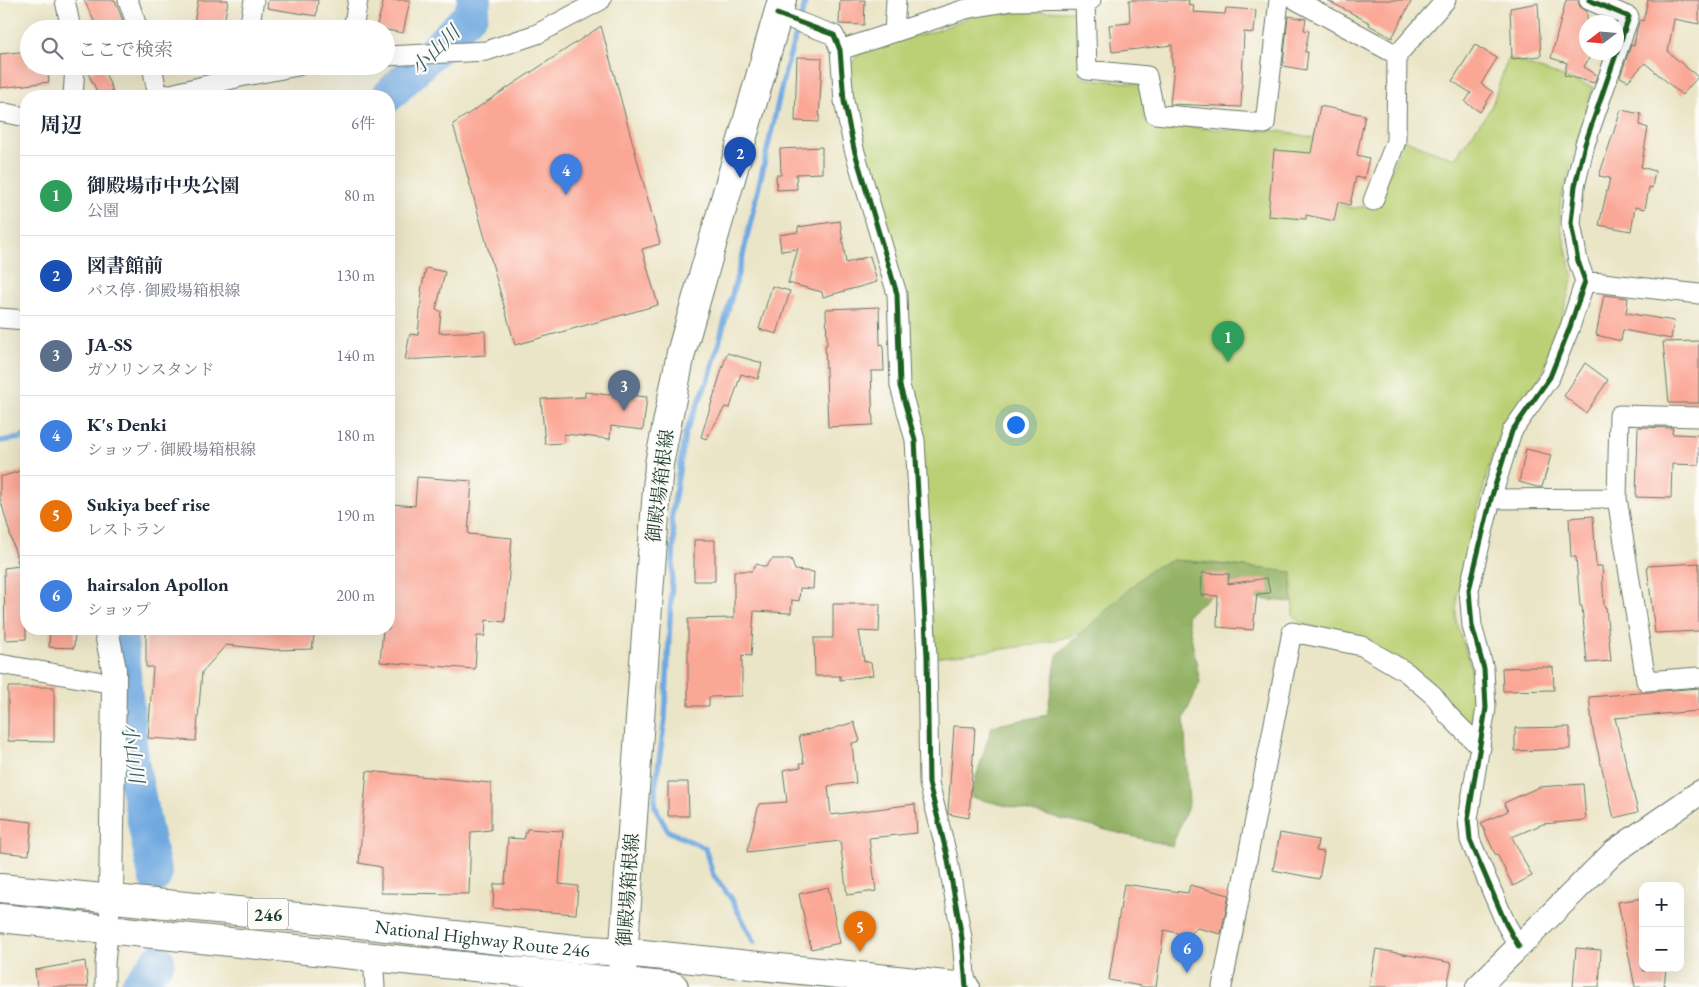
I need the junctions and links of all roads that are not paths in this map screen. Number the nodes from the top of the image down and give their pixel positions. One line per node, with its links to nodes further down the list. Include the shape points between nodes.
1 (65, 0): 16 (street)
2 (128, 0): 17 (street)
3 (254, 0): 18 (street)
4 (358, 0): 19 (street)
5 (601, 0): 23 (street, via 537,34 486,51)
6 (896, 0): 20 (street)
7 (1011, 0): 8 (street); 20 (street, via 966,8)
8 (1085, 0): 9 (street); 10 (street, via 1087,70 1147,76 1155,114 1265,124)
9 (1091, 0)
10 (1279, 0)
11 (1296, 0): 22 (street)
12 (1446, 0): 22 (street)
13 (1589, 0): 15 (street)
14 (779, 7): 21 (street, via 834,35); 51 (main road, 御殿場箱根線, via 680,353 659,464)
15 (1632, 8): 33 (street, via 1585,144 1575,186 1571,223)
16 (68, 20)
17 (135, 20)
18 (251, 20)
19 (355, 20)
20 (894, 32): 21 (street)
21 (840, 50): 57 (street, via 844,100 854,149 897,294 900,386 915,440 927,656 929,783 947,855 962,938)
22 (1397, 55): 32 (street, via 1396,141)
23 (395, 56)
24 (74, 75): 27 (street)
25 (154, 75): 28 (street)
26 (231, 75): 29 (street)
27 (73, 90)
28 (157, 90)
29 (182, 90)
30 (0, 112): 31 (street)
31 (20, 116)
32 (1372, 201)
33 (1585, 281): 34 (street); 39 (street, via 1550,377 1512,431)
34 (1699, 294)
35 (0, 318): 36 (street)
36 (20, 320)
37 (1699, 417): 38 (street, via 1619,415)
38 (1617, 498): 39 (street); 42 (street, via 1646,681)
39 (1492, 499): 44 (street, via 1469,590 1472,626 1484,669 1486,708)
40 (107, 635): 43 (street)
41 (0, 664): 43 (street)
42 (1699, 677)
43 (114, 684): 47 (street)
44 (1481, 748): 50 (street, via 1468,819 1470,840); 58 (street, via 1433,695 1406,672 1362,646 1292,632)
45 (1699, 794): 50 (street, via 1614,852)
46 (0, 888): 47 (main road, National Highway Route 246 / 246)
47 (111, 899): 49 (street); 51 (main road, National Highway Route 246 / 246)
48 (0, 918): 49 (main road, National Highway Route 246 / 246)
49 (108, 929): 52 (main road, National Highway Route 246 / 246); 54 (street)
50 (1519, 947): 59 (street)
51 (624, 952): 53 (main road, 御殿場箱根線); 57 (main road, National Highway Route 246 / 246)
52 (373, 957): 53 (main road, National Highway Route 246 / 246); 55 (street)
53 (621, 984): 56 (main road, National Highway Route 246 / 246)
54 (106, 987)
55 (375, 987)
56 (674, 987)
57 (965, 987)
58 (1222, 987)
59 (1478, 987)

